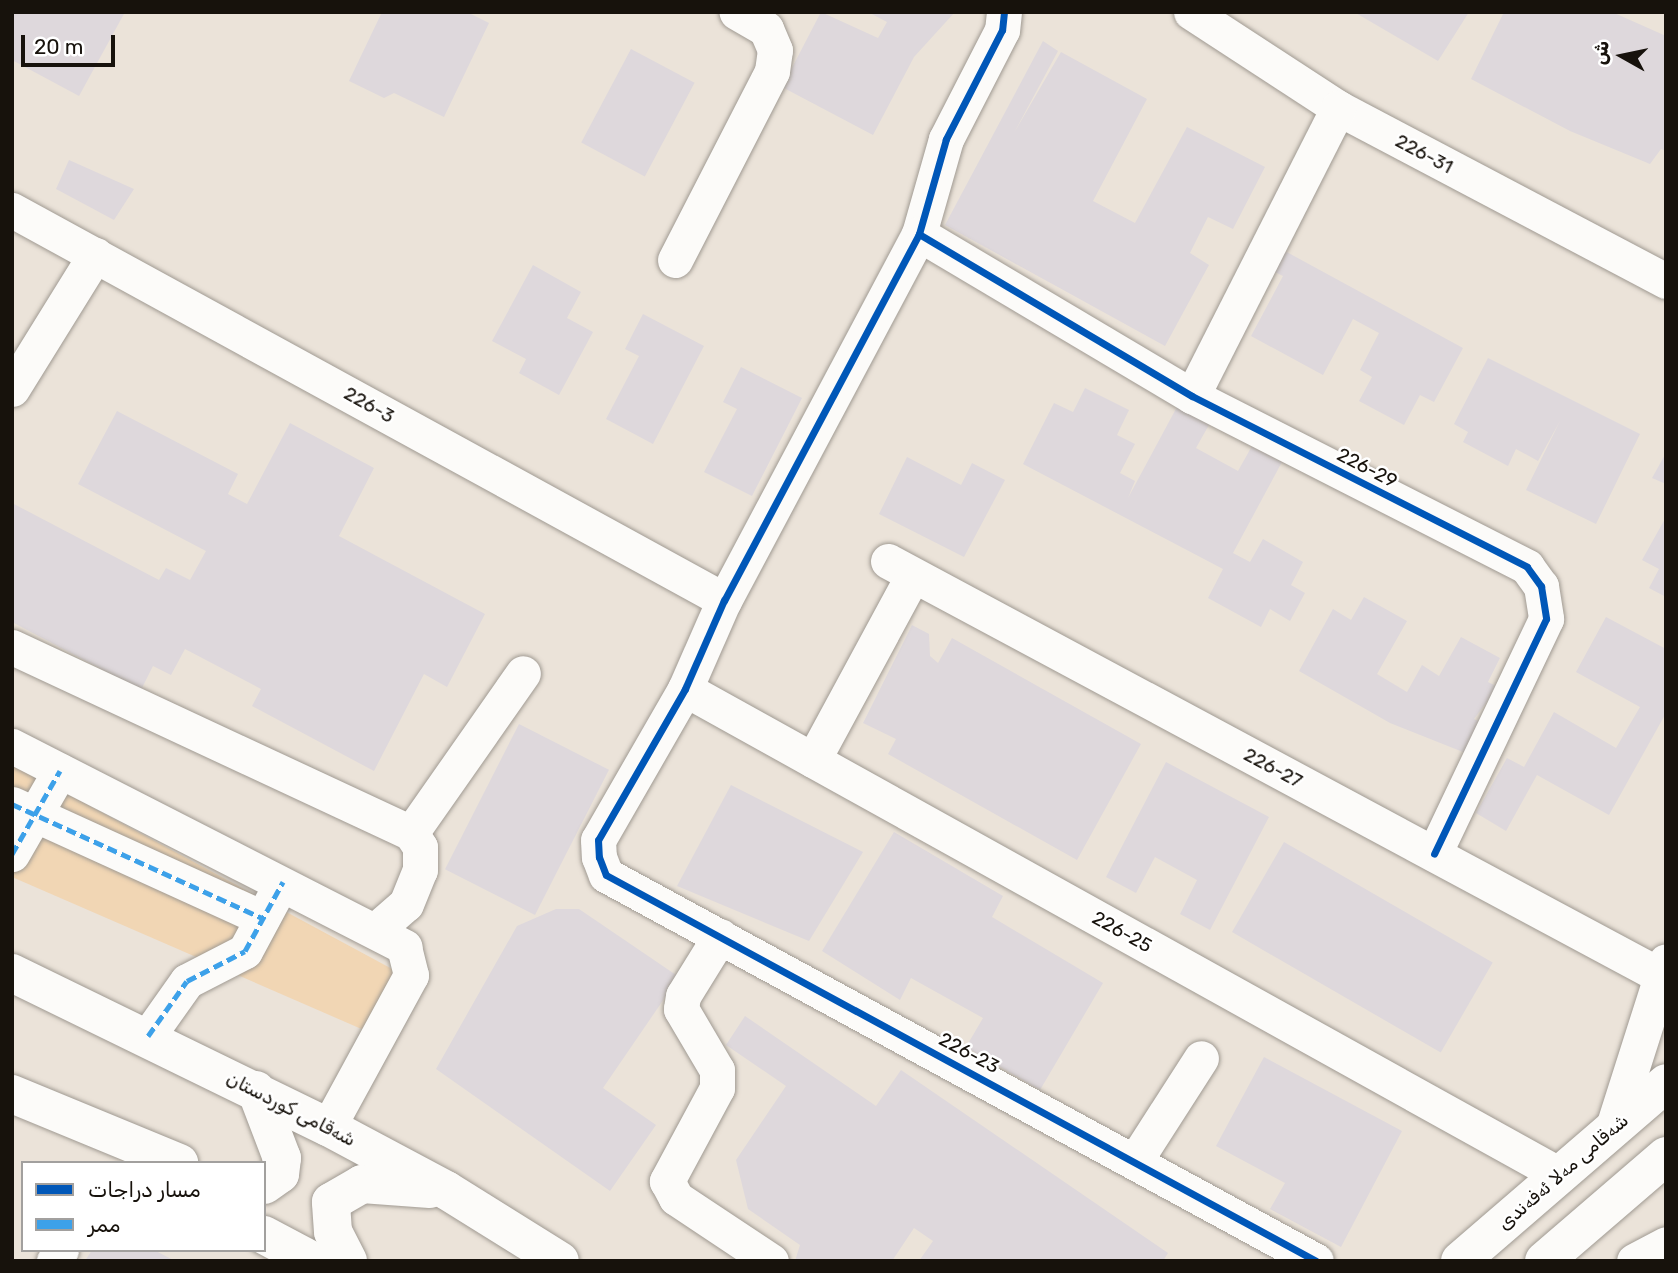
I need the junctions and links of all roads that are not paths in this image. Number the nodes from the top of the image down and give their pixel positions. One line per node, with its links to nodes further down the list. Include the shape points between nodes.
1 (1004, 12): 6 (street, via 1002,30 946,139)
2 (1191, 12): 4 (street, 226-31)
3 (752, 21): 8 (street, via 775,50 772,71)
4 (1338, 108): 9 (street, 226-31); 11 (street)
5 (12, 210): 7 (street, 226-3)
6 (919, 234): 11 (street, 226-29); 12 (street)
7 (95, 255): 10 (street); 12 (street, 226-3)
8 (675, 260)
9 (1666, 281)
10 (12, 389)
11 (1192, 396): 22 (street, 226-29, via 1527,567 1541,586 1546,619)
12 (724, 600): 15 (street)
13 (12, 648): 20 (street)
14 (523, 673): 20 (street)
15 (685, 689): 17 (street, 226-25); 26 (street, 226-23, via 598,840 606,875)
16 (12, 746): 18 (street)
17 (813, 760): 22 (street, 226-27, via 901,568); 41 (street, 226-25)
18 (60, 771): 19 (street); 23 (street)
19 (24, 809): 21 (street); 24 (street)
20 (411, 833): 25 (street, via 420,847 420,870 406,904)
21 (12, 854)
22 (1434, 854): 27 (street, 226-27)
23 (283, 882): 24 (street); 25 (street)
24 (262, 918): 29 (street, via 245,951 187,981)
25 (377, 929): 35 (street, via 404,947 411,975)
26 (720, 936): 40 (street, 226-23); 50 (street, via 683,996 681,1009 717,1070 717,1088 667,1181 676,1198)
27 (1662, 968): 36 (street)
28 (12, 973): 29 (main road, شەقامی کوردستان)
29 (148, 1037): 32 (main road, شەقامی کوردستان)
30 (1201, 1058): 40 (street)
31 (1666, 1083): 36 (main road, شەقامی مەلا ئەفەندی)
32 (256, 1090): 35 (main road, شەقامی کوردستان); 42 (main road, via 282,1158 280,1174)
33 (12, 1094): 39 (main road)
34 (12, 1104): 38 (main road)
35 (328, 1127): 43 (main road, شەقامی کوردستان)
36 (1612, 1130): 41 (main road, شەقامی مەلا ئەفەندی)
37 (1666, 1156): 53 (main road)
38 (122, 1161)
39 (174, 1161)
40 (1135, 1161): 51 (street, 226-23)
41 (1560, 1175): 46 (main road, شەقامی مەلا ئەفەندی)
42 (266, 1184)
43 (446, 1190): 48 (main road, via 362,1184 346,1190 331,1202 329,1215); 49 (main road, شەقامی کوردستان)
44 (266, 1237): 47 (main road)
45 (1666, 1244): 54 (street)
46 (1500, 1248): 52 (main road, شەقامی مەلا ئەفەندی)
47 (313, 1261)
48 (348, 1261)
49 (560, 1261)
50 (771, 1261)
51 (1316, 1261)
52 (1460, 1261)
53 (1544, 1261)
54 (1634, 1261)

